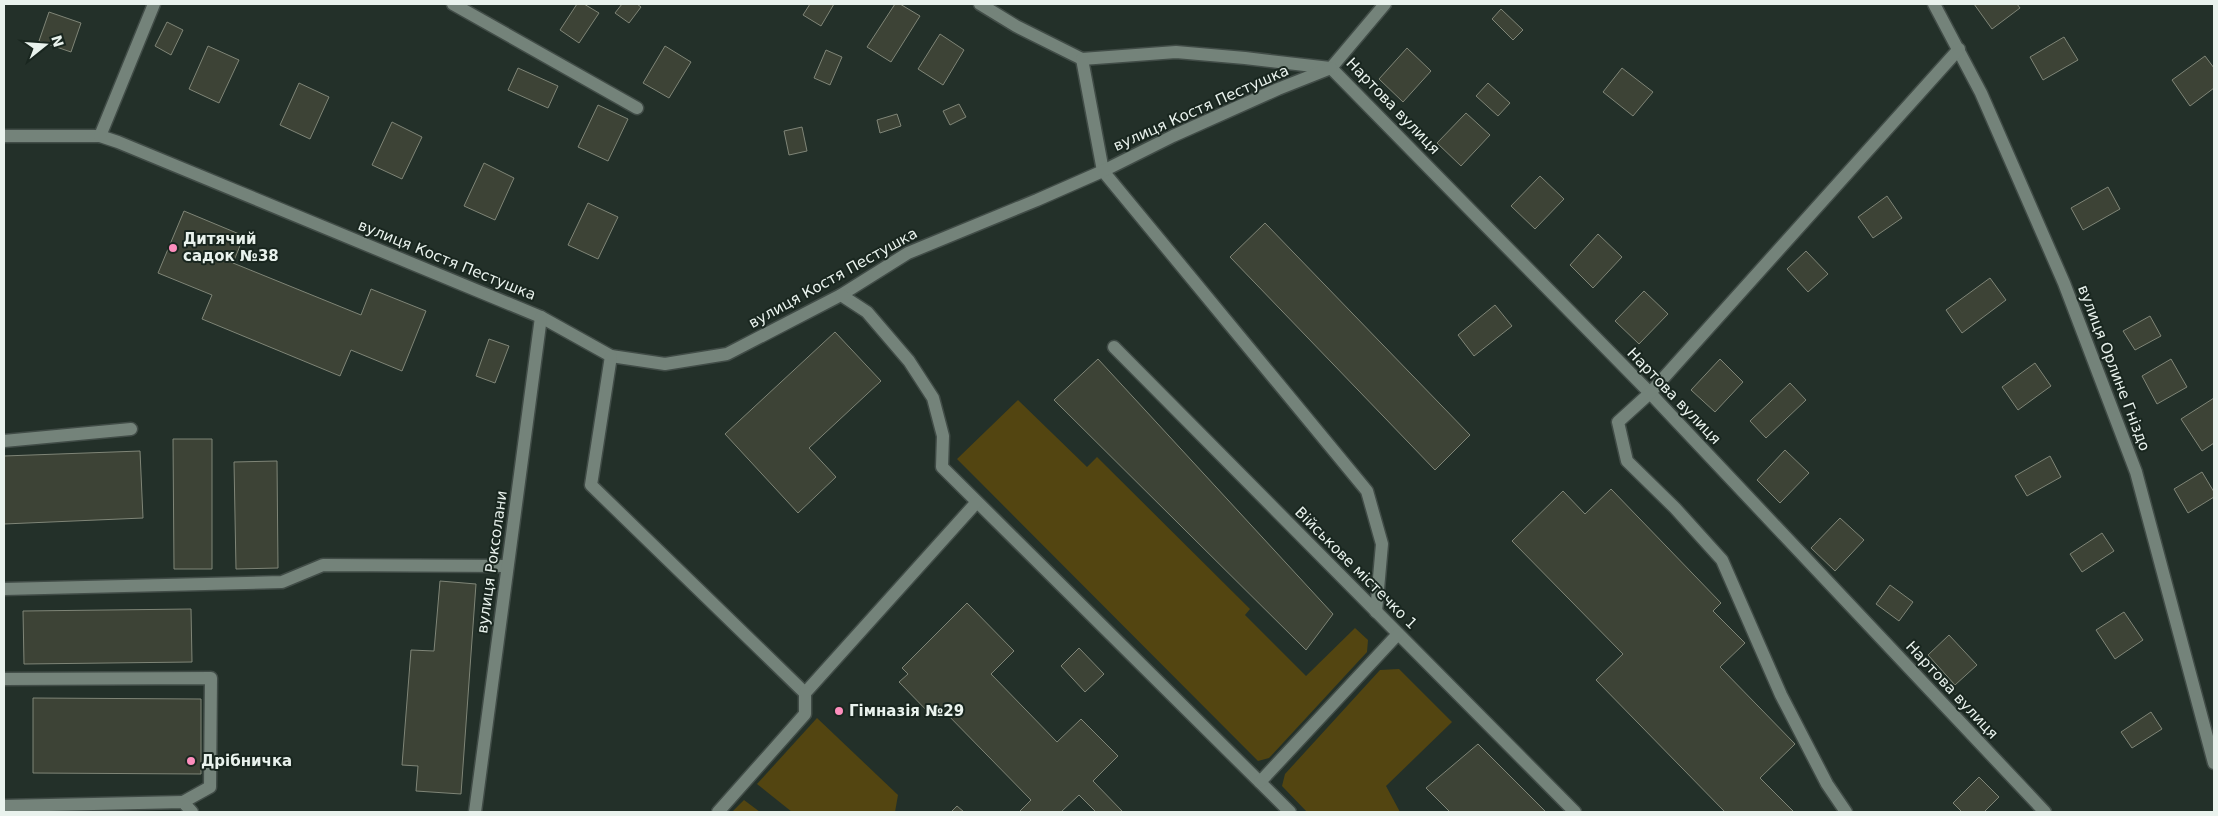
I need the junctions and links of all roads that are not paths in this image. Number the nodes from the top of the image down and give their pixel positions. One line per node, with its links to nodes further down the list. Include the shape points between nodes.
1 (154, 4): 11 (street)
2 (453, 4): 9 (street)
3 (980, 4): 7 (street)
4 (1385, 4): 8 (street, Нартова вулиця)
5 (1934, 4): 6 (street, вулиця Орлине Гніздо)
6 (1959, 49): 17 (street); 27 (street, вулиця Орлине Гніздо, via 1982,92 2064,283 2136,472)
7 (1082, 59): 8 (street, via 1176,52); 12 (street)
8 (1331, 68): 12 (street, вулиця Костя Пестушка, via 1173,136); 17 (street, Нартова вулиця)
9 (637, 108)
10 (4, 136): 11 (street, вулиця Костя Пестушка)
11 (100, 136): 14 (street, вулиця Костя Пестушка)
12 (1103, 171): 13 (street, вулиця Костя Пестушка, via 908,253); 23 (street, via 1367,491 1382,544)
13 (841, 295): 16 (street, вулиця Костя Пестушка, via 727,354 665,364); 20 (street, via 867,312 914,369 933,398 943,436 942,467)
14 (541, 316): 16 (street, вулиця Костя Пестушка); 21 (street, вулиця Роксолани)
15 (1114, 347): 23 (street, Військове містечко 1)
16 (611, 356): 26 (street, via 591,485)
17 (1650, 393): 36 (street, via 1618,422 1627,461 1722,560 1781,695 1827,784); 37 (street, Нартова вулиця)
18 (131, 429): 19 (street)
19 (4, 441)
20 (976, 502): 26 (street); 28 (street)
21 (507, 566): 22 (street, via 323,565 282,582); 32 (street, вулиця Роксолани)
22 (4, 589)
23 (1376, 612): 24 (street, Військове містечко 1)
24 (1398, 634): 28 (street); 35 (street, Військове містечко 1)
25 (4, 679): 29 (street, via 211,678 210,787)
26 (805, 693): 33 (street, via 805,714)
27 (2214, 763)
28 (1260, 782): 34 (street)
29 (184, 802): 30 (street); 31 (street)
30 (4, 806)
31 (192, 812)
32 (475, 812)
33 (718, 812)
34 (1290, 812)
35 (1575, 812)
36 (1846, 812)
37 (2045, 812)

